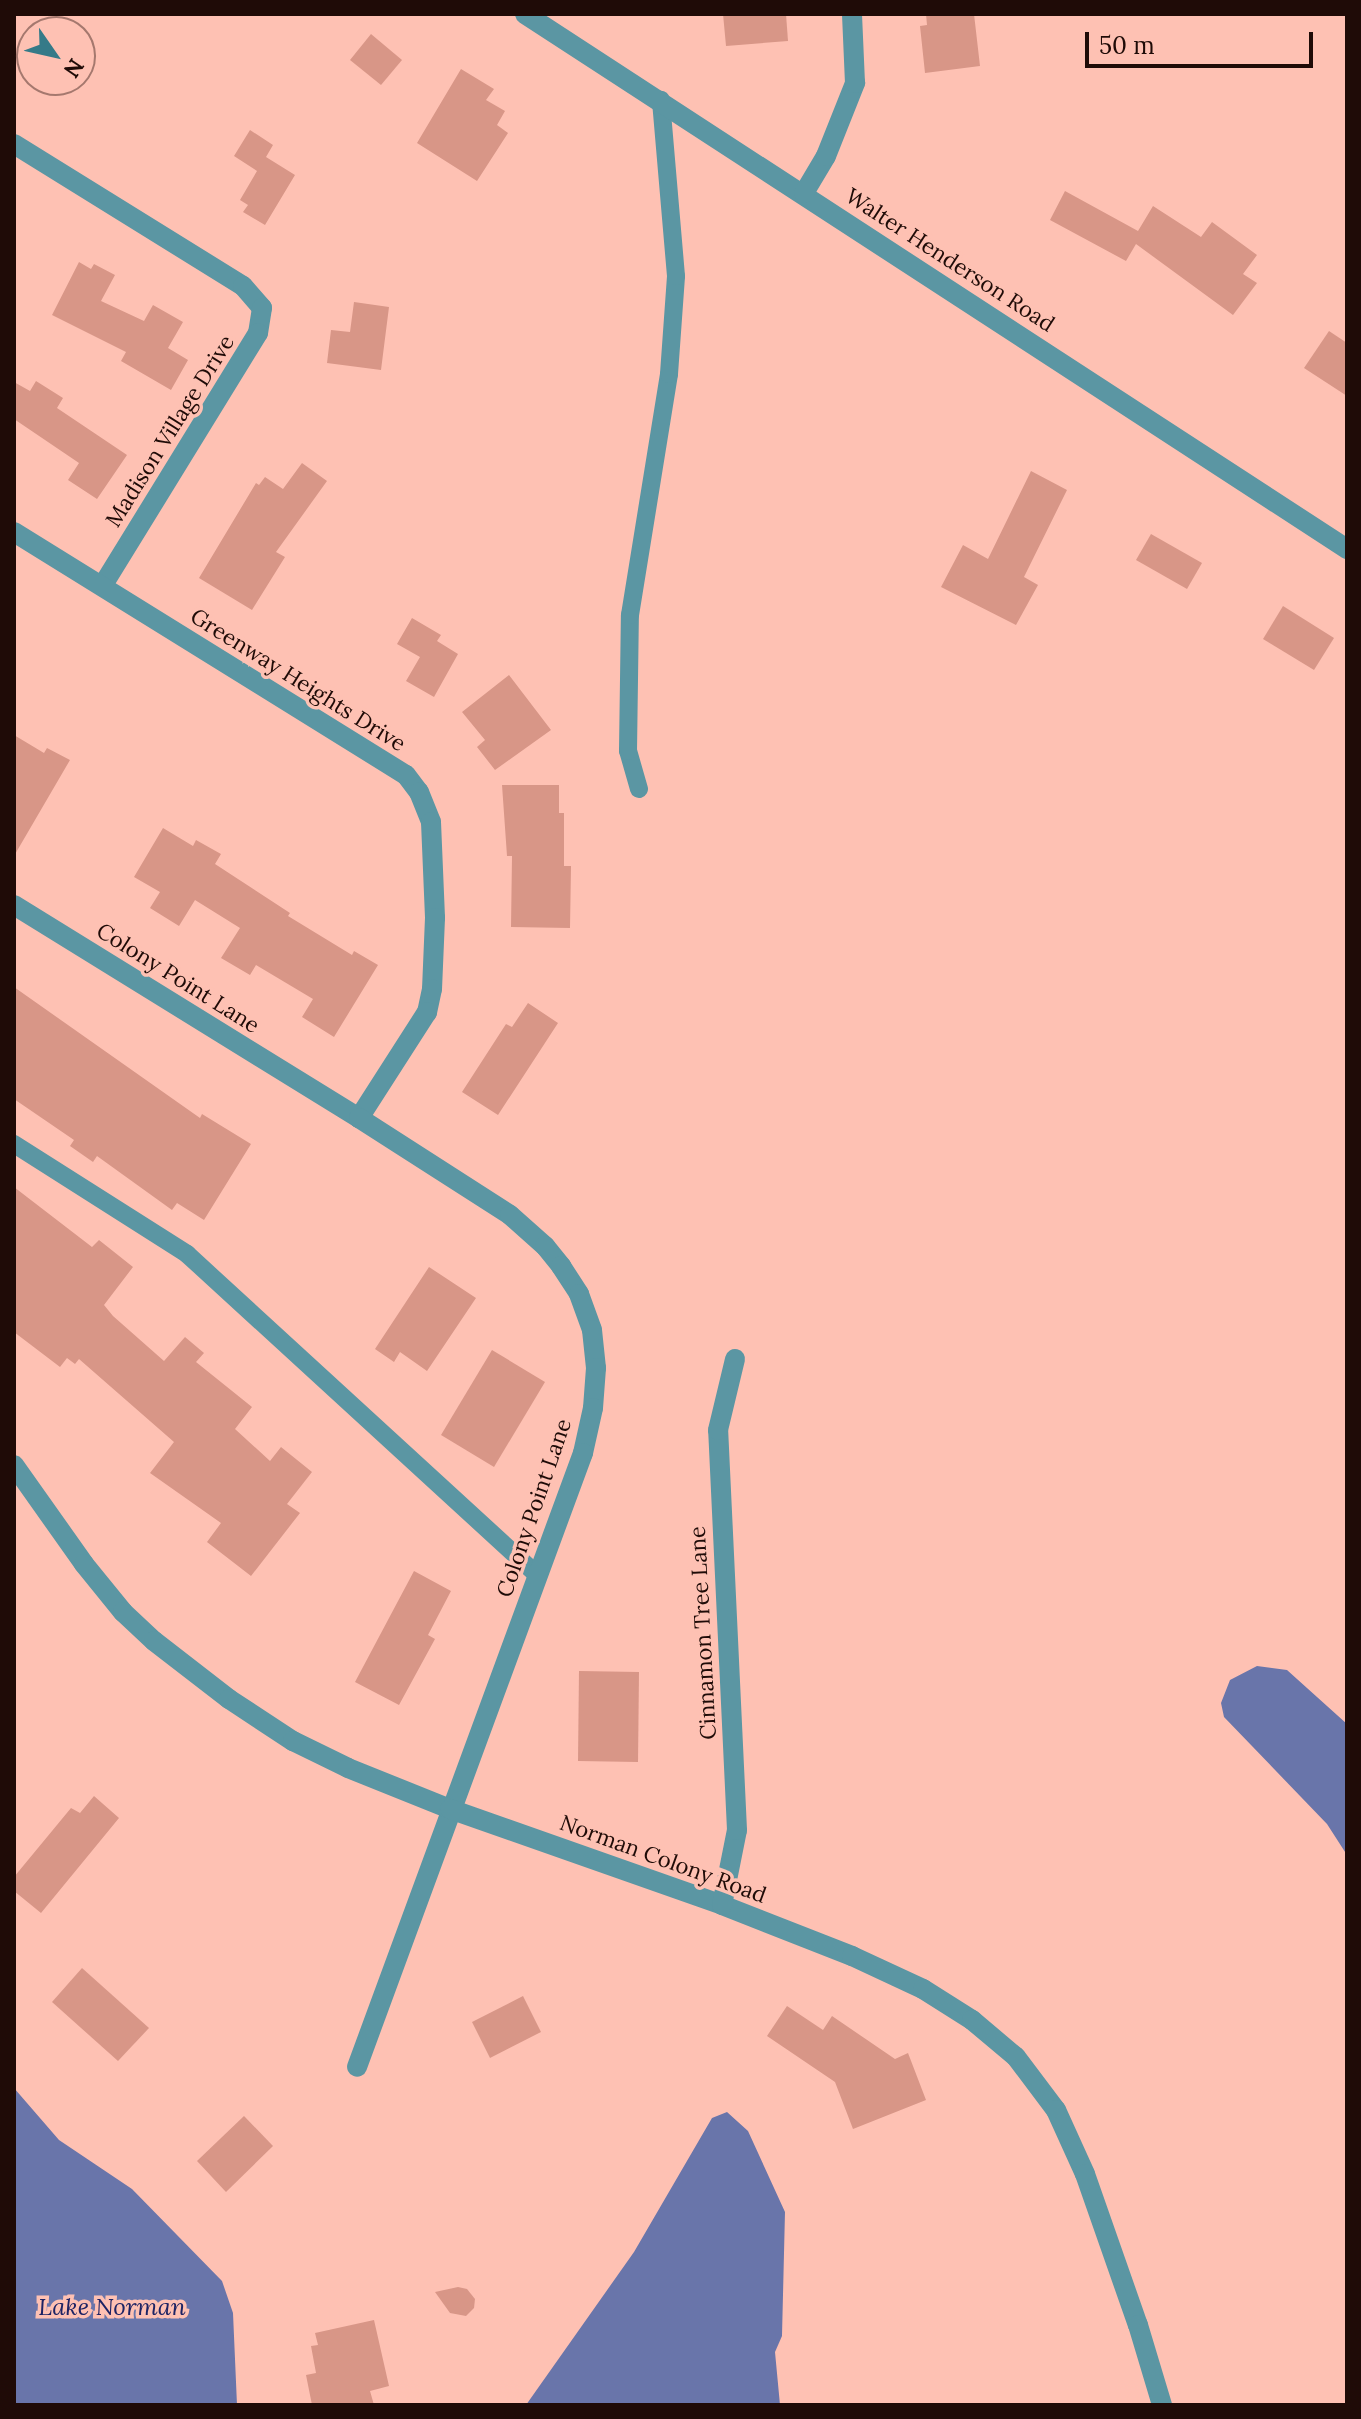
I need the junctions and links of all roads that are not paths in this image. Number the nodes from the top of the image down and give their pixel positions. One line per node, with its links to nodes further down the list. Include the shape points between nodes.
1 (525, 14): 3 (street, Walter Henderson Road)
2 (852, 14): 5 (street, via 855,83 833,143)
3 (661, 100): 5 (street, Walter Henderson Road); 9 (lane, via 676,276 669,374 630,615 628,751)
4 (14, 144): 8 (street, Madison Village Drive, via 243,286 262,308 258,333)
5 (804, 193): 7 (street, Walter Henderson Road)
6 (14, 532): 8 (street, Greenway Heights Drive)
7 (1347, 549)
8 (103, 585): 11 (street, Greenway Heights Drive, via 406,775 419,792 431,822 432,989 427,1012)
9 (639, 789)
10 (14, 905): 11 (street, Colony Point Lane)
11 (359, 1118): 15 (street, Colony Point Lane, via 510,1215 545,1246 579,1294 592,1330 593,1408 573,1483)
12 (14, 1144): 15 (lane, via 187,1254)
13 (735, 1359): 17 (street, Cinnamon Tree Lane, via 718,1430 737,1830)
14 (14, 1465): 16 (street, Norman Colony Road, via 84,1564 154,1641 293,1741)
15 (536, 1574): 16 (street, Colony Point Lane)
16 (450, 1809): 17 (street, Norman Colony Road); 18 (street, Colony Point Lane)
17 (722, 1905): 19 (street, Norman Colony Road, via 923,1989 972,2020 1024,2065 1056,2110 1085,2174)
18 (357, 2067)
19 (1162, 2405)

